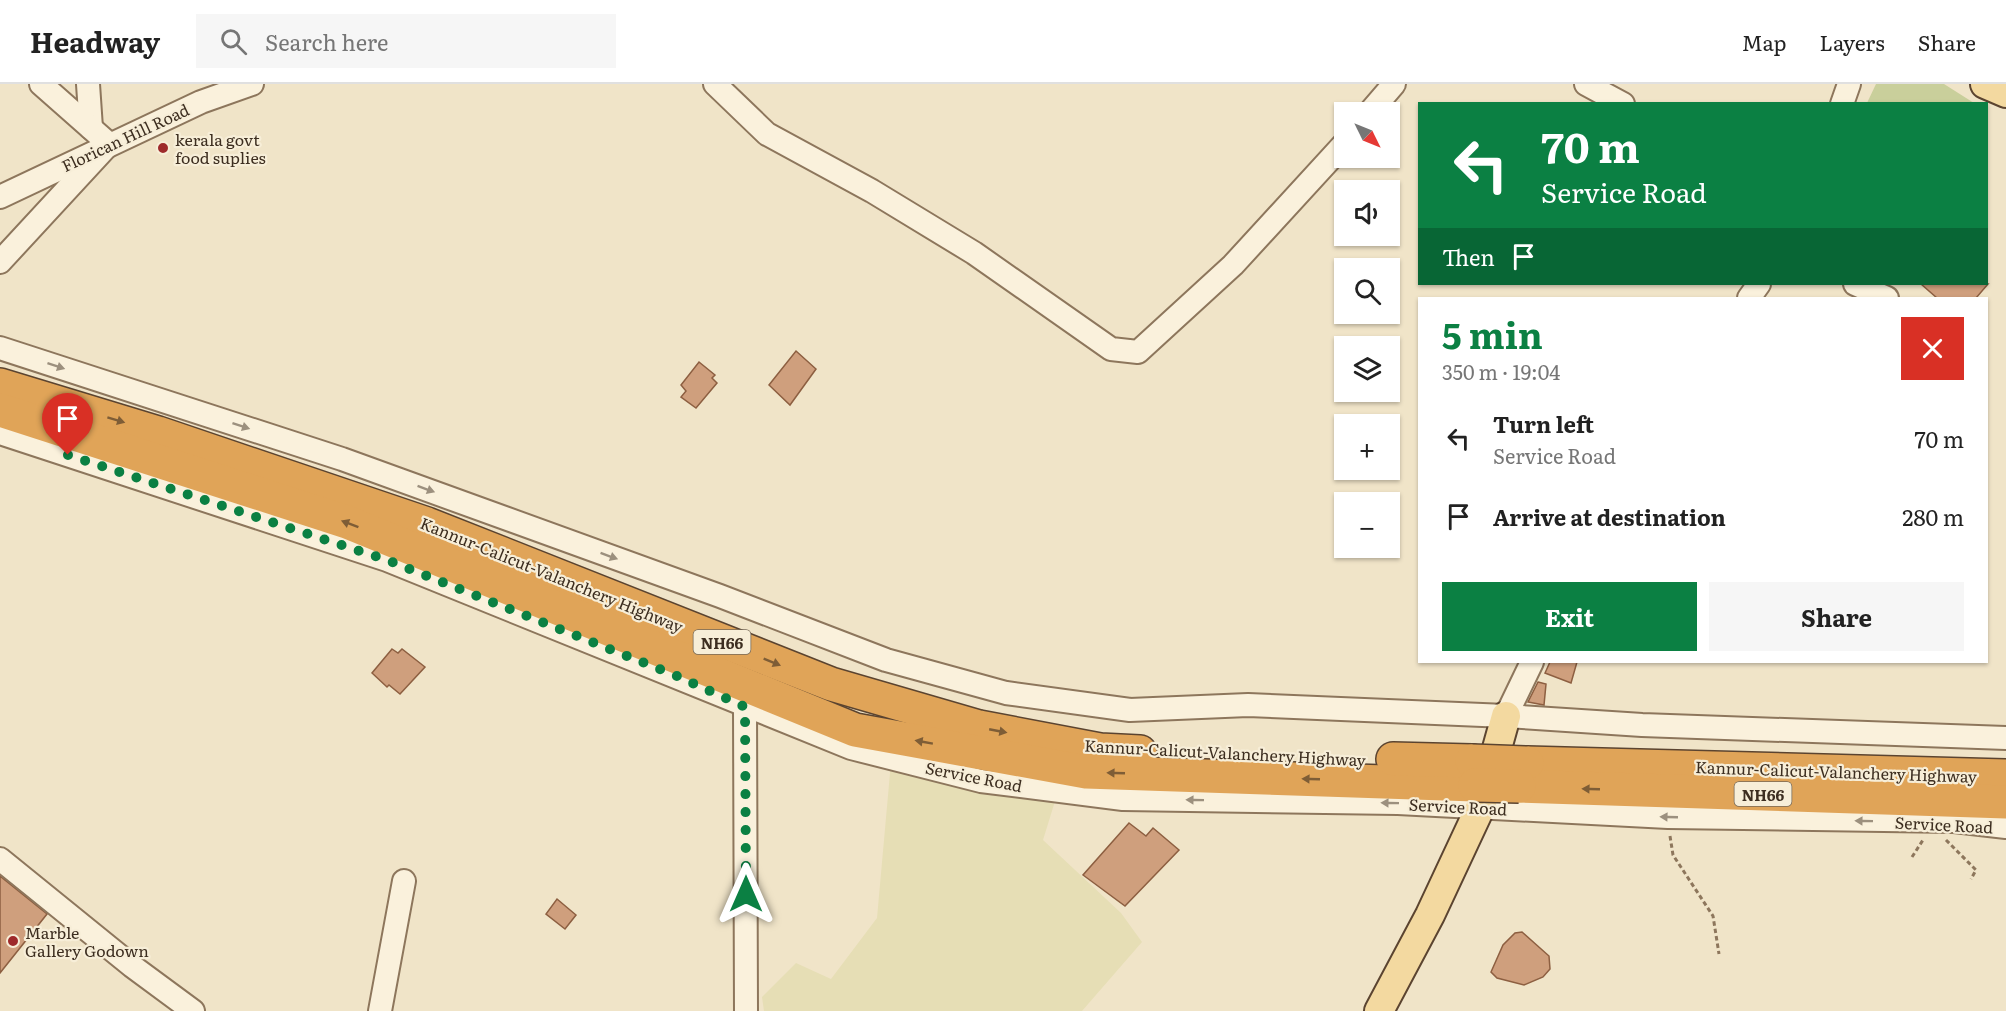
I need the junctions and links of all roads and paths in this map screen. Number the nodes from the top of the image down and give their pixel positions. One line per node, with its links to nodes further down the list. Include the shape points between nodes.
1 (41, 84): 13 (street)
2 (88, 84): 13 (street)
3 (252, 84): 14 (street, Florican Hill Road, via 201,102)
4 (715, 84): 15 (street, via 767,134 974,253 1111,349 1138,352 1233,266)
5 (1394, 84): 10 (street)
6 (1586, 84): 11 (street)
7 (1849, 84): 12 (street)
8 (1985, 84): 9 (main road)
9 (2006, 93)
10 (1379, 102)
11 (1619, 102)
12 (1843, 102)
13 (91, 128): 14 (street)
14 (109, 144): 16 (street, Florican Hill Road); 17 (street)
15 (1334, 155)
16 (0, 197)
17 (0, 262)
18 (1857, 285): 19 (street)
19 (1885, 297)
20 (0, 348): 26 (street, one-way to 26, via 342,459 886,660 1006,693 1130,710 1248,705)
21 (0, 385): 30 (highway, Kannur-Calicut-Valanchery Highway / NH66, one-way to 30, via 158,433 427,524 790,669 979,728 1100,750)
22 (0, 410): 30 (highway, NH66, one-way to 22, via 1086,772 855,730 347,522)
23 (0, 433): 25 (street, Service Road, via 387,560)
24 (1532, 663): 26 (street)
25 (745, 707): 30 (street, Service Road, one-way to 25, via 1123,799 993,782 851,748); 41 (street)
26 (1506, 716): 27 (street, via 1642,725); 30 (main road)
27 (2006, 738)
28 (1523, 774): 29 (highway, Kannur-Calicut-Valanchery Highway / NH66); 30 (highway, Kannur-Calicut-Valanchery Highway / NH66, bridge); 31 (highway, NH66, one-way to 28)
29 (2006, 776)
30 (1476, 784): 32 (street, Service Road); 42 (main road, via 1430,915)
31 (2006, 802)
32 (1668, 817): 33 (street, Service Road, one-way to 32); 38 (path, via 1672,855 1713,916)
33 (1934, 822): 34 (street, Service Road); 36 (path, via 1937,831 1976,870)
34 (2006, 827)
35 (0, 859): 39 (street)
36 (1971, 879)
37 (404, 880): 40 (street)
38 (1719, 954)
39 (193, 1011)
40 (380, 1011)
41 (746, 1011)
42 (1379, 1011)

